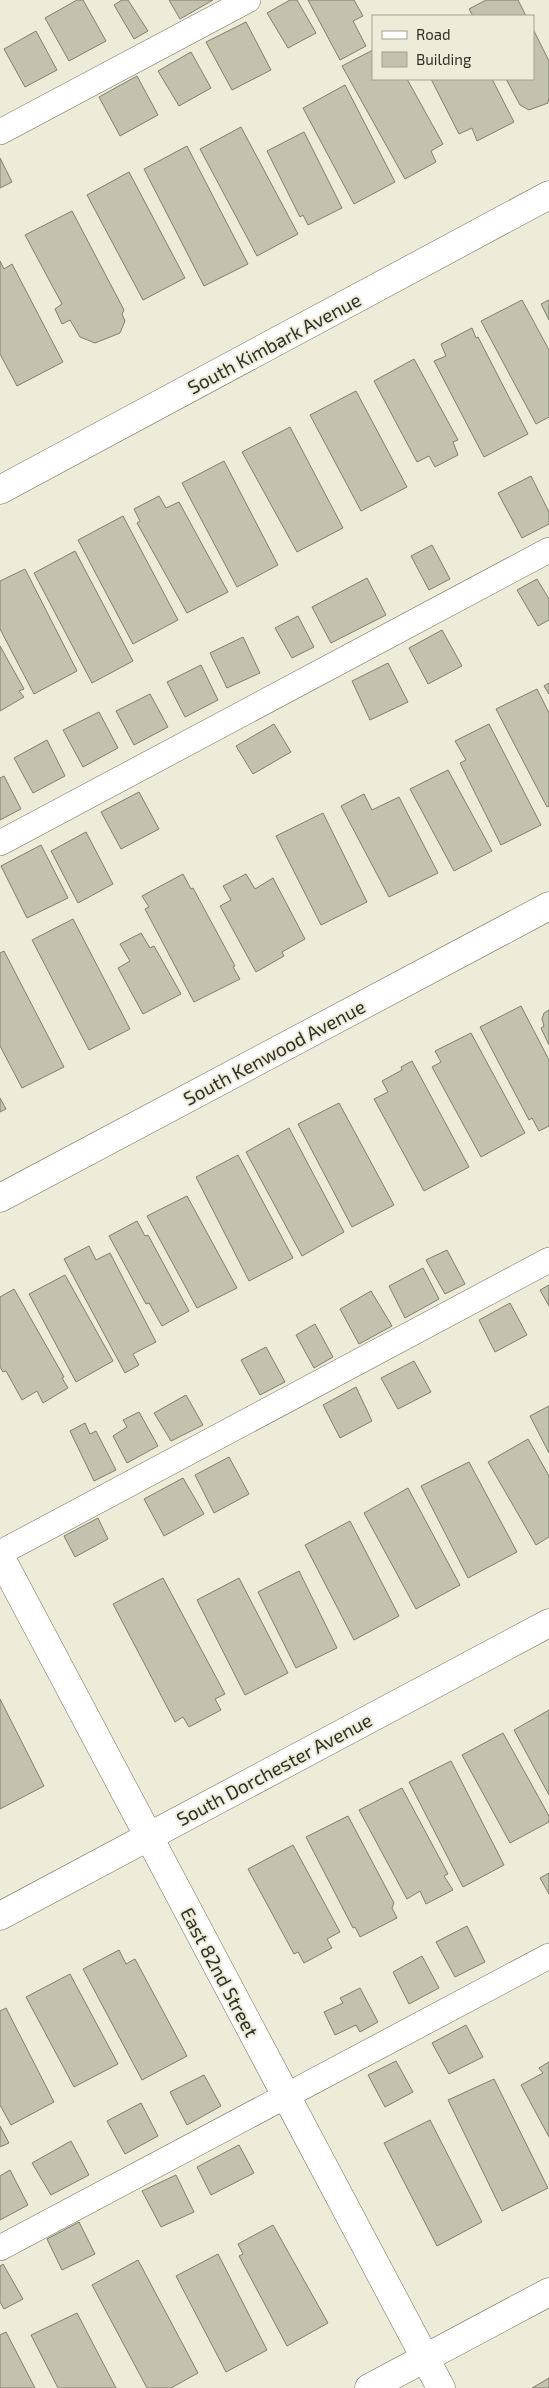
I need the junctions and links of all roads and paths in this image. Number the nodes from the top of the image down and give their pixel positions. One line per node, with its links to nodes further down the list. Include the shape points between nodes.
1 (248, 0): 2 (lane)
2 (0, 132)
3 (549, 195): 4 (street, South Kimbark Avenue)
4 (0, 490)
5 (549, 550): 6 (lane)
6 (0, 843)
7 (549, 906): 8 (street, South Kenwood Avenue)
8 (0, 1198)
9 (549, 1260): 10 (lane)
10 (0, 1555): 12 (street, East 82nd Street)
11 (549, 1623): 12 (street, South Dorchester Avenue)
12 (148, 1837): 13 (street, South Dorchester Avenue); 15 (street, East 82nd Street)
13 (0, 1916)
14 (549, 1956): 15 (lane)
15 (286, 2096): 16 (lane); 18 (street, East 82nd Street)
16 (0, 2248)
17 (549, 2292): 18 (street)
18 (425, 2358): 19 (street); 20 (street, East 82nd Street)
19 (369, 2388)
20 (440, 2388)

